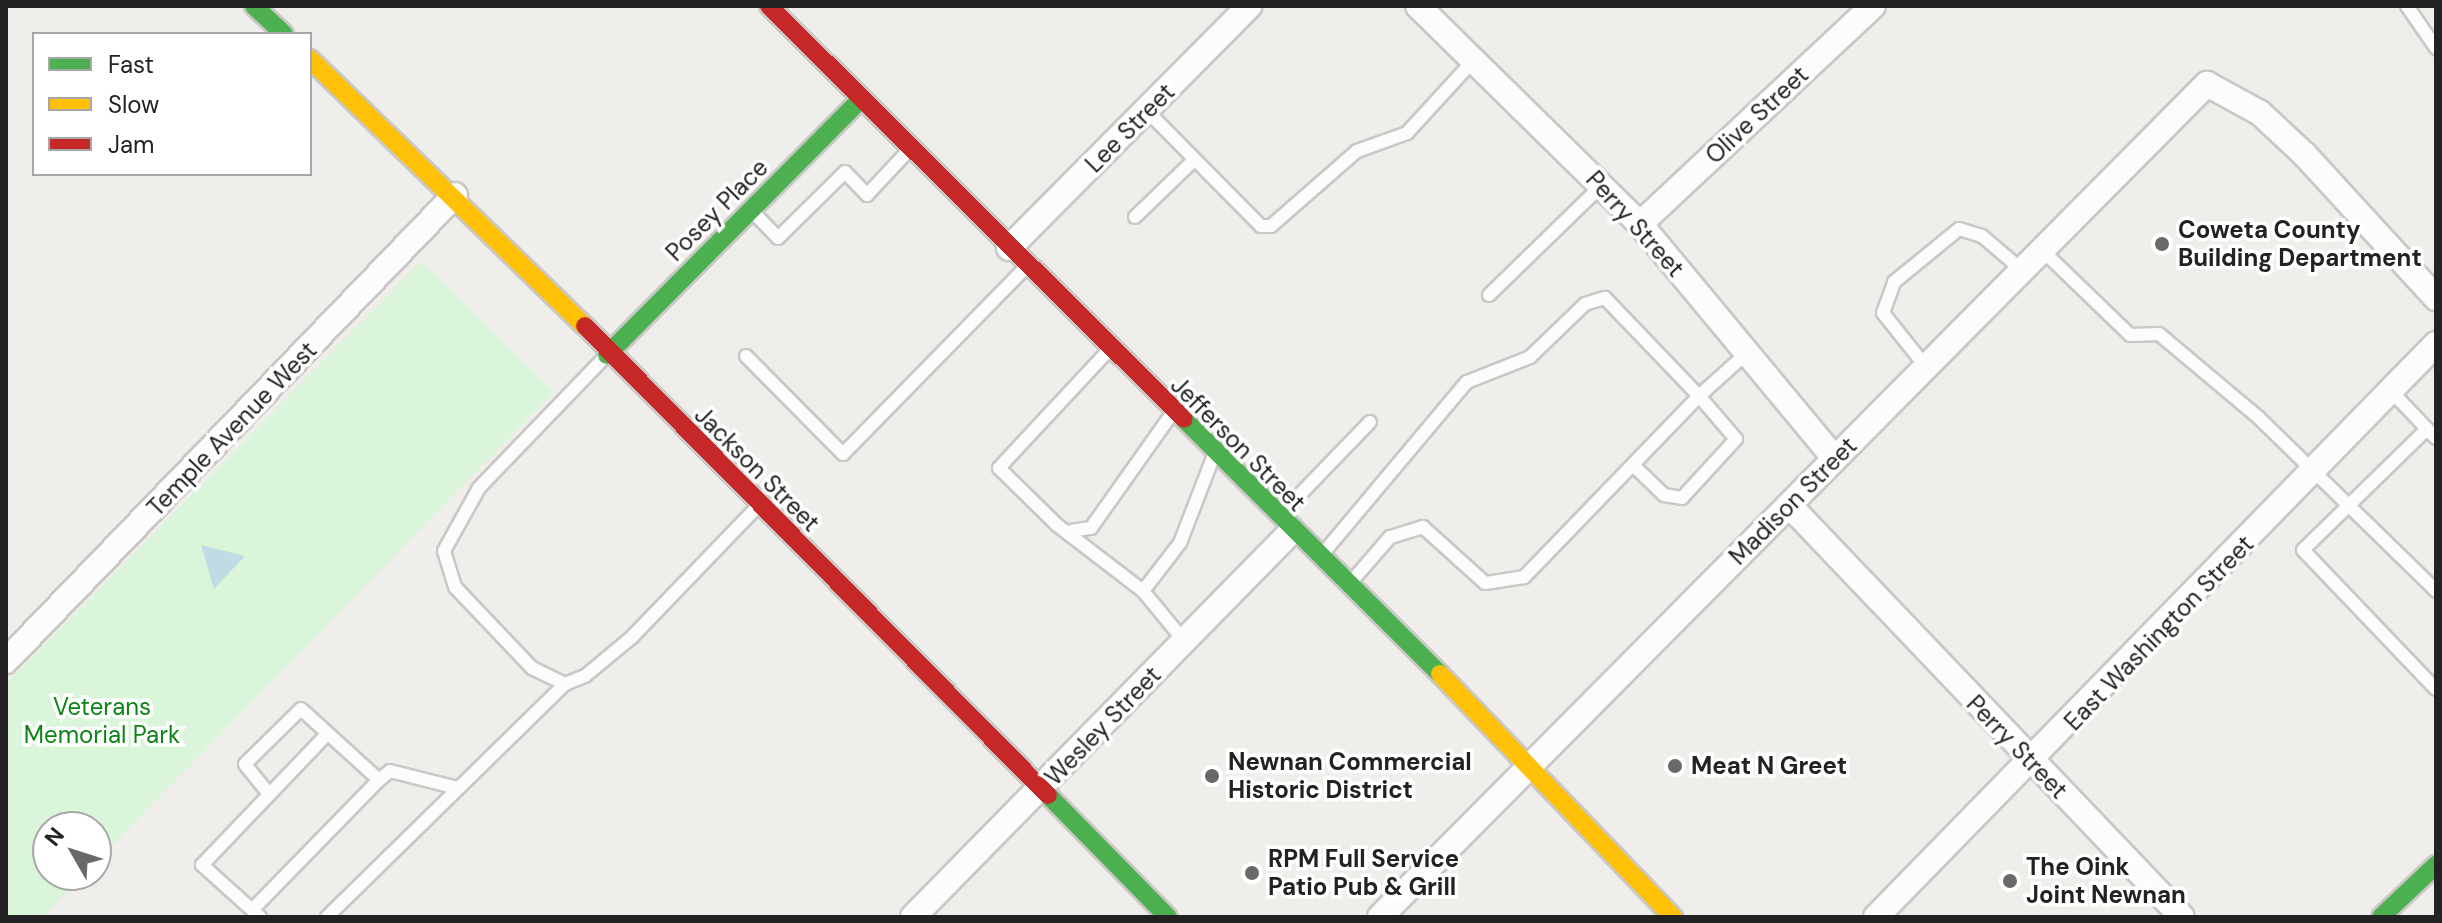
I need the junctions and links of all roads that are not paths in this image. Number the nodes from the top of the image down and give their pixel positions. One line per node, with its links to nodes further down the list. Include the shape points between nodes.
1 (254, 6): 7 (main road)
2 (1249, 6): 12 (street, Lee Street)
3 (1418, 6): 9 (street, Perry Street)
4 (1873, 6): 19 (street, Olive Street)
5 (2407, 6): 8 (lane)
6 (784, 11): 11 (main road, Jefferson Street)
7 (282, 32)
8 (2436, 48)
9 (1474, 60): 14 (lane, via 1407,133 1357,151 1271,226 1261,226); 15 (street, Perry Street)
10 (312, 61): 16 (main road, Jackson Street)
11 (861, 99): 13 (main road, Jefferson Street); 17 (main road, Posey Place)
12 (1147, 111): 14 (lane); 20 (street, Lee Street)
13 (910, 149): 17 (lane, via 867,195 845,172 778,238); 20 (main road, Jefferson Street)
14 (1193, 161): 18 (lane)
15 (1602, 185): 19 (street, Perry Street); 24 (lane)
16 (455, 195): 29 (main road, Jackson Street); 51 (street, Temple Avenue West)
17 (751, 210): 29 (main road, Posey Place)
18 (1135, 217)
19 (1640, 224): 28 (street, Perry Street)
20 (1009, 248): 22 (main road, Jefferson Street)
21 (2042, 250): 23 (street, Madison Street); 25 (street, Madison Street, via 2207,84 2260,113 2305,155); 40 (lane, via 2130,335 2159,334)
22 (1027, 266): 27 (main road, Jefferson Street); 30 (lane, via 843,454)
23 (2022, 270): 31 (street, Madison Street); 31 (lane, via 1982,236 1959,229 1894,282 1883,313)
24 (1489, 295)
25 (2436, 298)
26 (2436, 344): 32 (street, East Washington Street)
27 (1109, 349): 34 (main road, Jefferson Street); 45 (lane, via 999,468)
28 (1747, 353): 33 (lane); 38 (street, Perry Street)
29 (607, 355): 42 (main road, Jackson Street); 52 (lane, via 479,488 444,551 455,587 474,608 532,668)
30 (746, 356)
31 (1926, 367): 38 (street, Madison Street)
32 (2391, 391): 36 (lane); 40 (street, East Washington Street)
33 (1699, 396): 39 (lane); 39 (lane, via 1734,432 1728,451 1674,499); 46 (lane, via 1605,298 1585,304 1530,357 1467,382 1419,432 1368,508)
34 (1173, 413): 37 (main road, Jefferson Street); 45 (lane, via 1091,528)
35 (1370, 422): 44 (lane)
36 (2431, 434): 41 (lane)
37 (1214, 455): 44 (main road, Jefferson Street); 48 (lane, via 1180,543)
38 (1835, 459): 43 (street, Madison Street)
39 (1633, 465): 47 (lane, via 1524,577 1485,583 1423,527 1390,537)
40 (2316, 469): 41 (lane); 56 (street, East Washington Street)
41 (2349, 503): 49 (lane); 53 (lane, via 2303,550)
42 (759, 504): 52 (lane, via 632,637); 59 (main road, Jackson Street)
43 (1789, 505): 55 (street, Madison Street); 56 (street, Perry Street)
44 (1284, 525): 46 (main road, Jefferson Street); 50 (street, Wesley Street)
45 (1071, 531): 48 (lane)
46 (1318, 558): 47 (main road, Jefferson Street)
47 (1347, 586): 55 (main road, Jefferson Street)
48 (1143, 591): 50 (lane)
49 (2436, 591)
50 (1185, 642): 59 (street, Wesley Street)
51 (6, 661)
52 (565, 684): 58 (lane)
53 (2436, 689)
54 (327, 734): 57 (lane); 60 (lane); 60 (lane, via 301,709 293,711 245,764)
55 (1531, 765): 66 (street, Madison Street); 67 (main road, Jefferson Street)
56 (2033, 765): 68 (street, East Washington Street); 69 (street, Perry Street)
57 (379, 780): 58 (lane, via 390,771); 62 (lane)
58 (457, 788): 63 (lane)
59 (1042, 789): 64 (street, Wesley Street); 65 (main road, Jackson Street)
60 (269, 794): 62 (lane, via 202,865)
61 (2436, 865): 70 (main road)
62 (256, 913)
63 (327, 917)
64 (913, 917)
65 (1168, 917)
66 (1380, 917)
67 (1673, 917)
68 (1876, 917)
69 (2182, 917)
70 (2381, 917)

